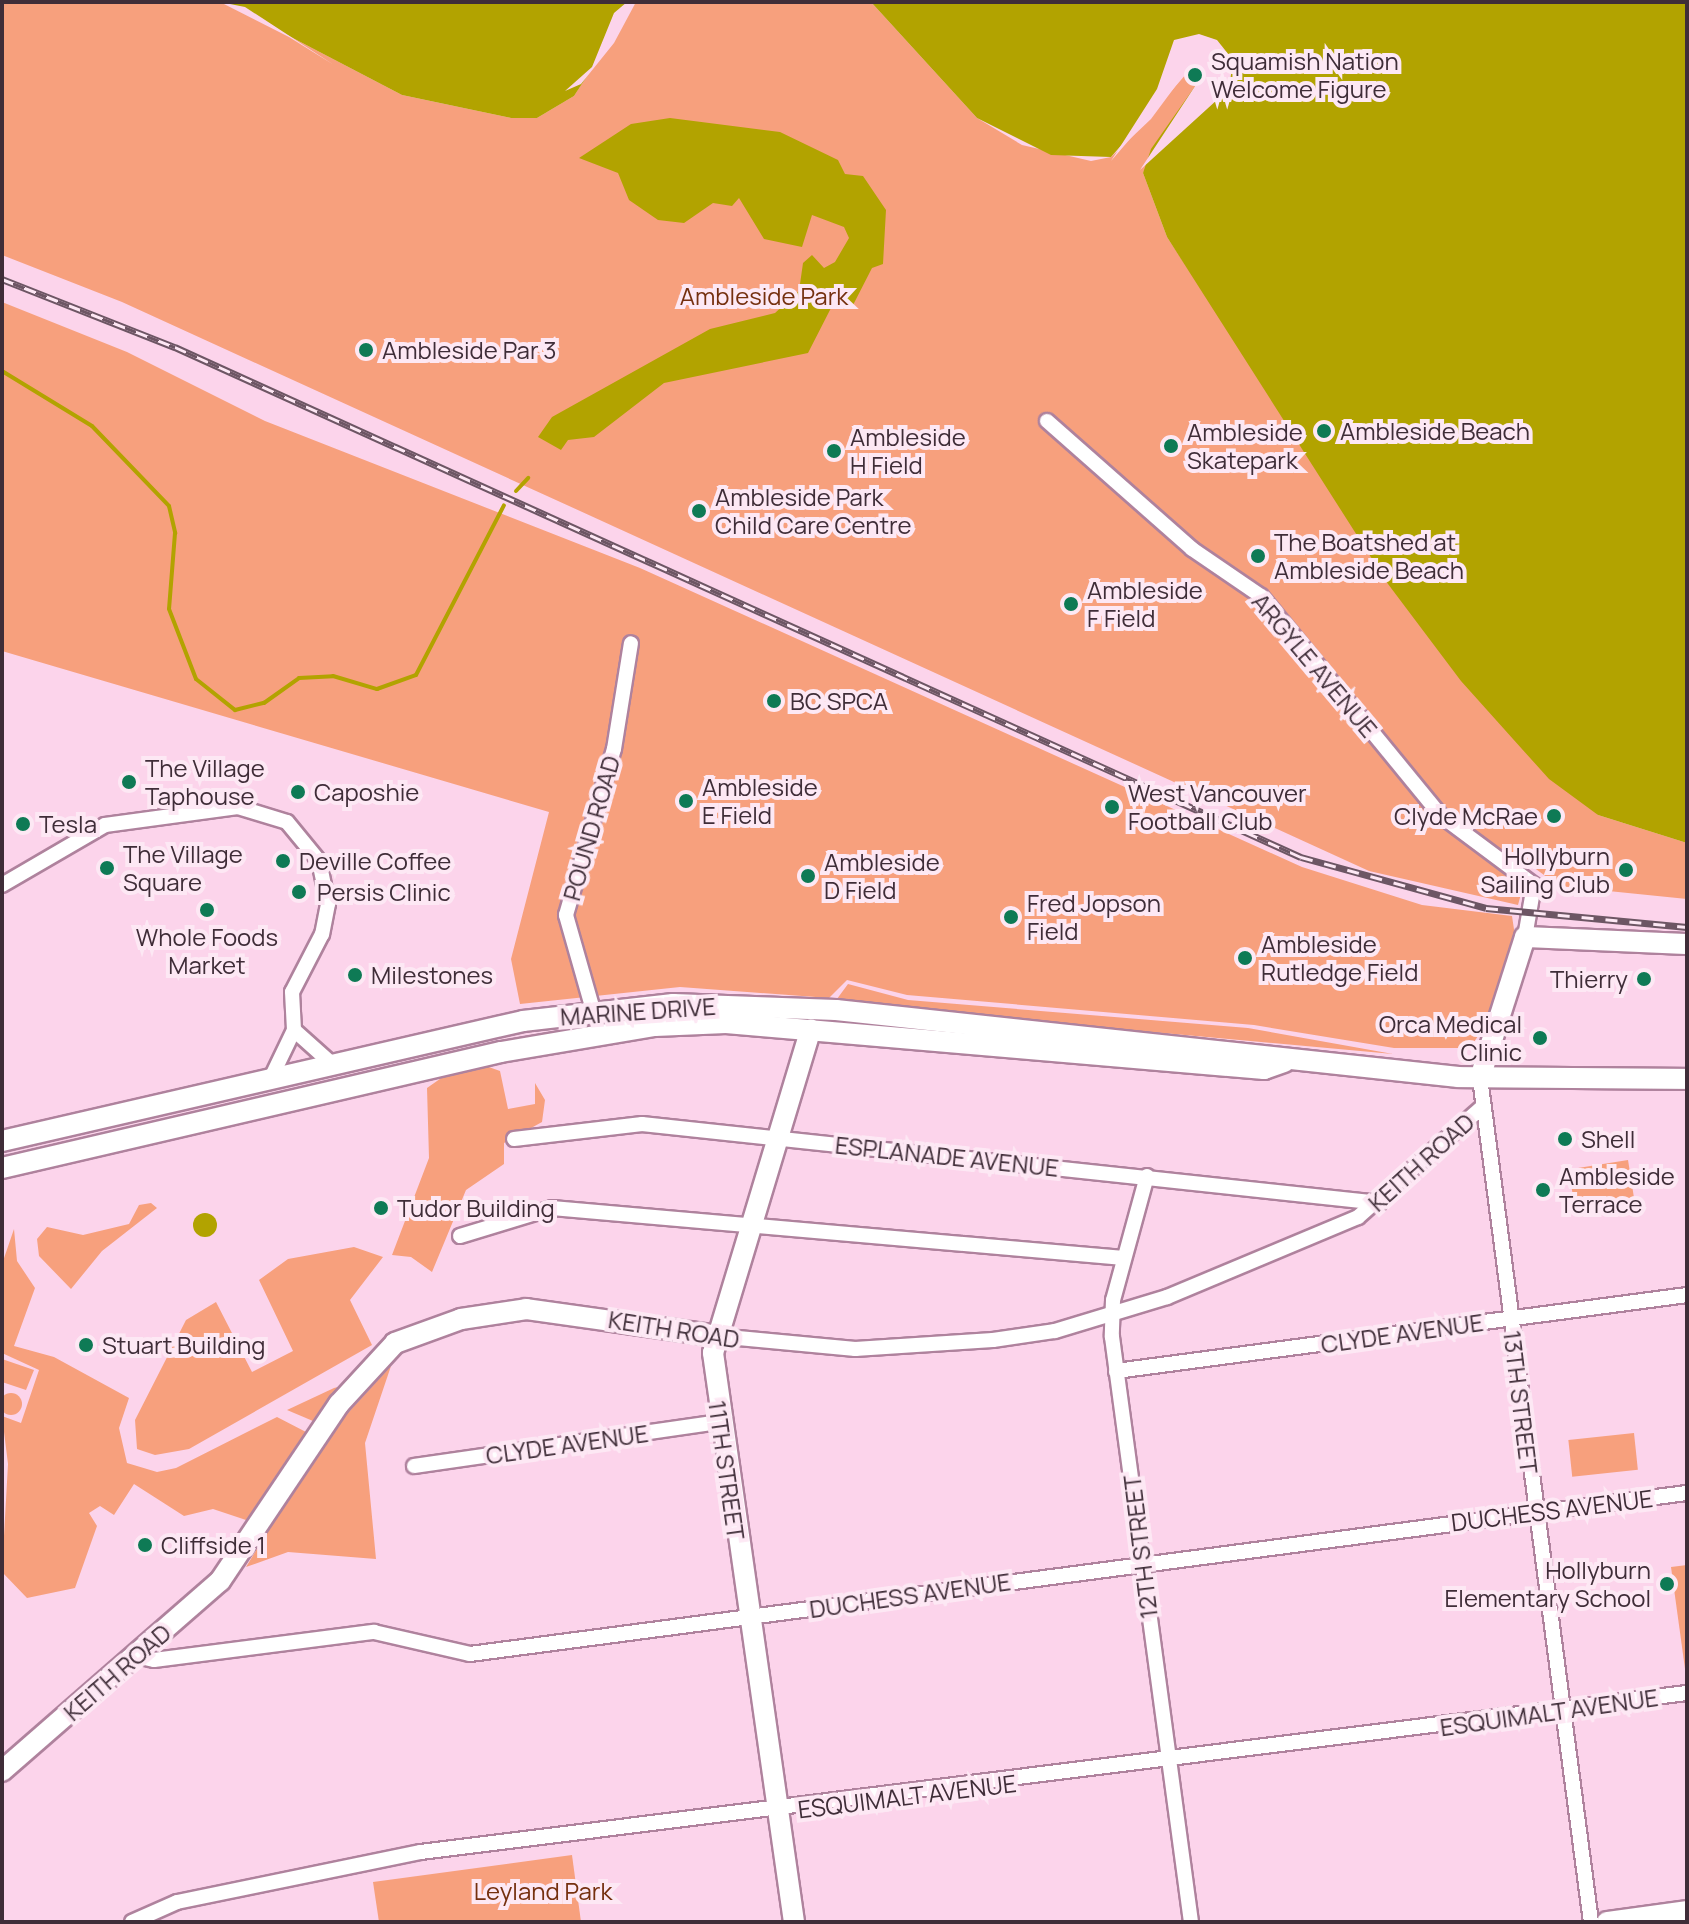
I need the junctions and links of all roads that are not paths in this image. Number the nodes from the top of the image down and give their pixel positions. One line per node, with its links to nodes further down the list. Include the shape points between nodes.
1 (1047, 421): 4 (street, ARGYLE AVENUE, via 1181,539 1261,596 1440,815)
2 (631, 643): 7 (street, POUND ROAD, via 614,749 566,915)
3 (2, 885): 9 (street, via 105,825 238,807 277,817 312,848 328,894 322,934 292,992)
4 (1535, 890): 5 (street, 13TH STREET)
5 (1525, 937): 6 (main road); 14 (main road, 13TH STREET)
6 (1687, 944)
7 (593, 1010): 10 (main road); 11 (main road, MARINE DRIVE, via 673,1004 828,1010 1186,1044); 12 (main road, MARINE DRIVE)
8 (811, 1029): 10 (main road, MARINE DRIVE, via 695,1023); 11 (main road, MARINE DRIVE, via 1264,1069); 18 (main road, 11TH STREET)
9 (294, 1030): 12 (street); 13 (street)
10 (580, 1036): 20 (main road, MARINE DRIVE)
11 (1284, 1062): 14 (main road, MARINE DRIVE)
12 (332, 1064): 13 (main road, MARINE DRIVE)
13 (271, 1078): 19 (main road, MARINE DRIVE)
14 (1480, 1078): 15 (main road, MARINE DRIVE); 16 (street, 13TH STREET)
15 (1687, 1079)
16 (1480, 1109): 22 (street, KEITH ROAD); 28 (street, 13TH STREET)
17 (514, 1139): 18 (street, ESPLANADE AVENUE, via 642,1124)
18 (779, 1140): 21 (street, ESPLANADE AVENUE); 23 (main road, 11TH STREET)
19 (2, 1141)
20 (2, 1168)
21 (1147, 1176): 22 (street, ESPLANADE AVENUE); 25 (street, 12TH STREET)
22 (1380, 1203): 27 (street, KEITH ROAD, via 1281,1255)
23 (755, 1222): 24 (street, via 552,1208); 25 (street); 29 (main road, 11TH STREET)
24 (460, 1236)
25 (1124, 1258): 27 (street, 12TH STREET)
26 (1687, 1295): 28 (street, CLYDE AVENUE)
27 (1111, 1311): 29 (street, KEITH ROAD, via 1055,1331 888,1347); 30 (street, 12TH STREET)
28 (1510, 1318): 30 (street, CLYDE AVENUE); 34 (street, 13TH STREET)
29 (717, 1336): 31 (main road, 11TH STREET); 37 (main road, KEITH ROAD, via 526,1309 461,1319 395,1343 339,1404 236,1564)
30 (1116, 1371): 35 (street, 12TH STREET)
31 (720, 1422): 32 (street, CLYDE AVENUE); 36 (main road, 11TH STREET)
32 (414, 1466)
33 (1687, 1493): 34 (street, DUCHESS AVENUE)
34 (1535, 1512): 35 (street, DUCHESS AVENUE); 39 (street, 13TH STREET)
35 (1142, 1564): 36 (street, DUCHESS AVENUE); 40 (street, 12TH STREET)
36 (747, 1617): 37 (street, DUCHESS AVENUE, via 470,1654 374,1632 154,1660); 42 (main road, 11TH STREET)
37 (136, 1656): 41 (main road, KEITH ROAD)
38 (1687, 1693): 39 (street, ESQUIMALT AVENUE)
39 (1560, 1711): 40 (street, ESQUIMALT AVENUE); 47 (street, 13TH STREET)
40 (1166, 1764): 42 (street, ESQUIMALT AVENUE); 46 (street, 12TH STREET)
41 (2, 1771)
42 (780, 1812): 44 (street, ESQUIMALT AVENUE, via 316,1869 177,1902); 45 (main road, 11TH STREET)
43 (1687, 1911): 48 (main road)
44 (132, 1922)
45 (794, 1922)
46 (1191, 1922)
47 (1591, 1922)
48 (1607, 1922)

